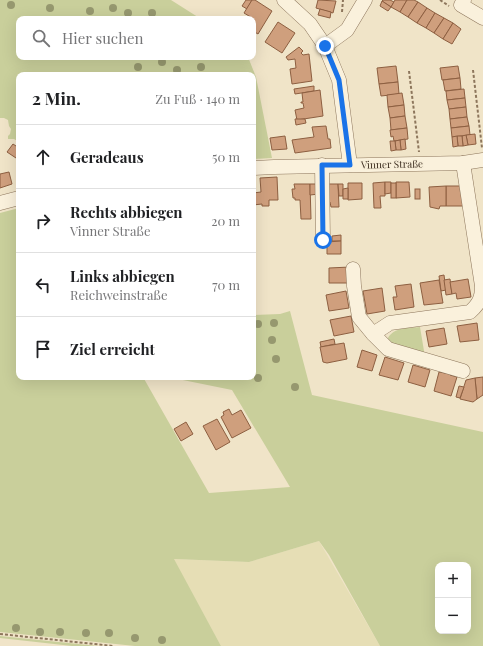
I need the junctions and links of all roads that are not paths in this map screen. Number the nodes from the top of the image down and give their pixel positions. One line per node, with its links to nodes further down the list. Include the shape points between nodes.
1 (284, 0): 5 (street, via 310,24)
2 (366, 0): 5 (street, via 347,30)
3 (464, 0): 4 (street, via 461,5)
4 (483, 18)
5 (325, 46): 9 (street, via 339,80)
6 (483, 156): 7 (street, Vinner Straße)
7 (463, 162): 9 (street, Vinner Straße); 15 (street, via 482,297 470,312 390,324)
8 (322, 165): 9 (street, Vinner Straße); 10 (street, Vinner Straße); 13 (street)
9 (350, 165)
10 (256, 168)
11 (16, 199): 12 (street)
12 (0, 203)
13 (323, 240)
14 (353, 269): 15 (street, via 360,316)
15 (372, 334): 16 (street, via 388,349)
16 (463, 371)

